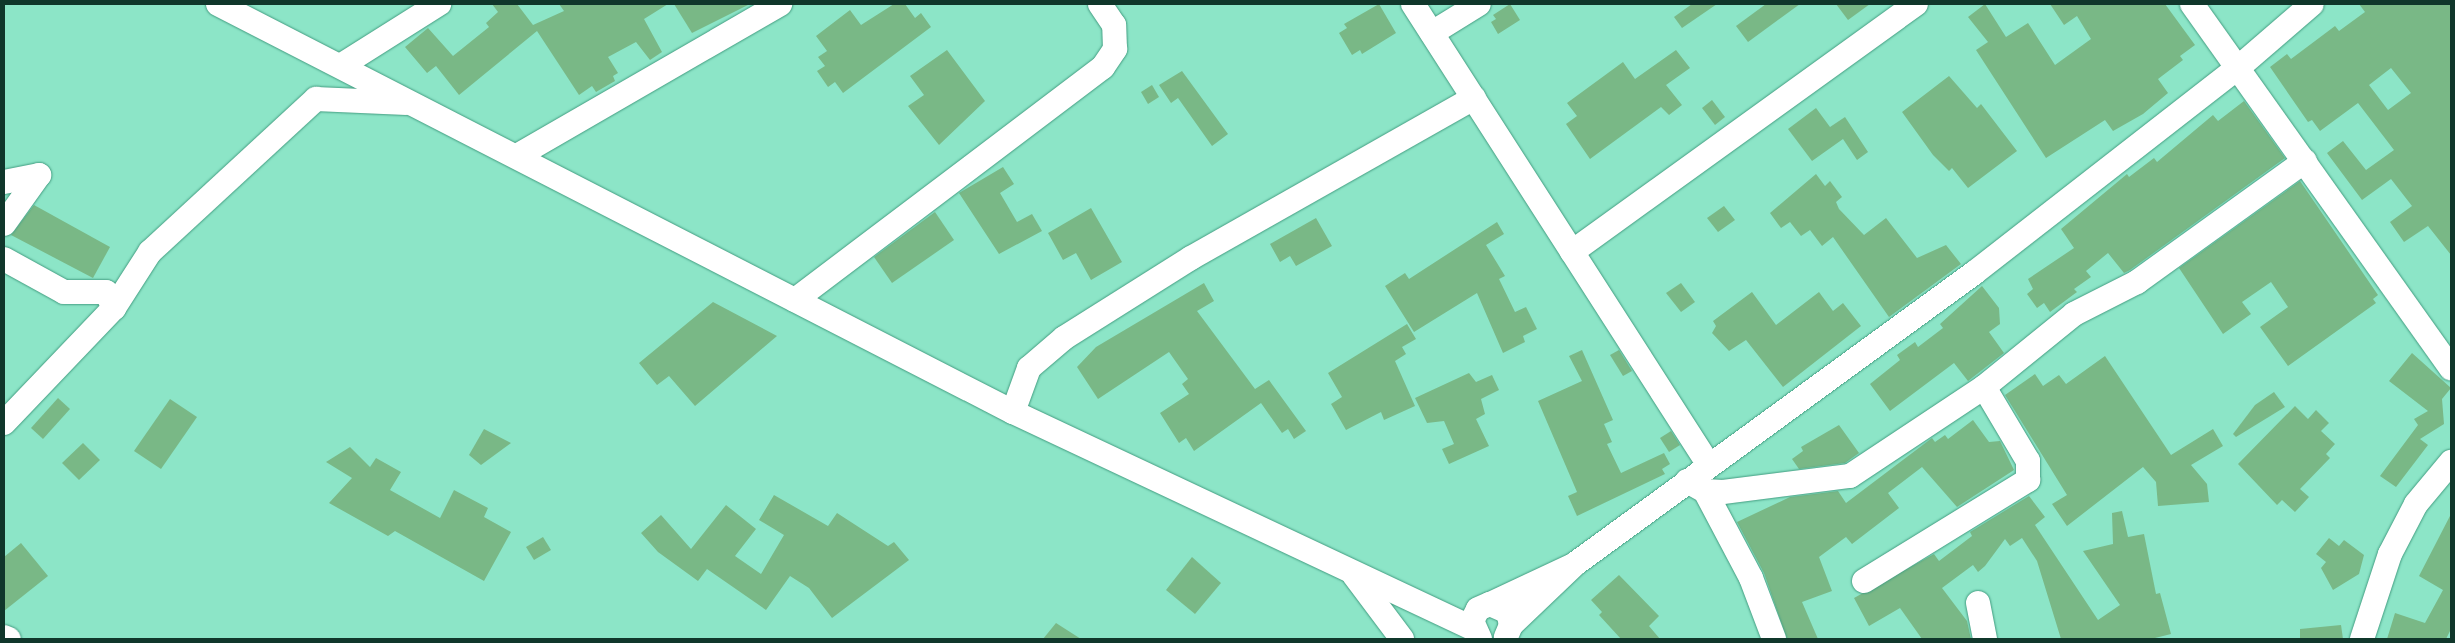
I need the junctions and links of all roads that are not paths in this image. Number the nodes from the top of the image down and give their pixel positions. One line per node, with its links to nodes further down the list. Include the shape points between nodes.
1 (218, 4): 11 (street)
2 (439, 4): 11 (street)
3 (780, 4): 15 (street)
4 (1100, 4): 21 (street, via 1114,25 1115,49 1103,67)
5 (1479, 4): 10 (street)
6 (1916, 4): 19 (street)
7 (2192, 4): 12 (street)
8 (2312, 4): 12 (street)
9 (1415, 5): 10 (street)
10 (1442, 21): 13 (street)
11 (342, 65): 14 (street)
12 (2239, 68): 16 (street); 28 (street, via 1974,273)
13 (1474, 98): 19 (street); 25 (street, via 1191,258 1064,338 1029,368)
14 (415, 103): 15 (street); 22 (street, via 316,99 150,252)
15 (517, 156): 21 (street)
16 (2305, 161): 23 (street); 24 (street, via 2137,282 2074,314)
17 (4, 182): 18 (street, via 39,175)
18 (4, 224)
19 (1572, 252): 28 (street)
20 (4, 259): 22 (street, via 64,292 106,292)
21 (795, 300): 25 (street)
22 (114, 308): 26 (street)
23 (2451, 368)
24 (1984, 387): 29 (street, via 1850,476 1757,490); 32 (street, via 2028,461 2028,480)
25 (1013, 412): 31 (street)
26 (4, 423)
27 (2451, 462): 42 (street, via 2416,504 2390,554)
28 (1709, 465): 29 (street)
29 (1696, 486): 30 (street); 40 (street, via 1751,578)
30 (1576, 564): 34 (street, via 1533,580); 35 (street)
31 (1352, 573): 36 (street); 39 (street)
32 (1864, 581)
33 (1978, 603): 41 (street)
34 (1490, 604): 35 (street, via 1508,612); 36 (street, via 1478,609)
35 (1507, 632)
36 (1476, 634)
37 (4, 637): 38 (street)
38 (10, 639)
39 (1402, 639)
40 (1774, 639)
41 (1985, 639)
42 (2362, 639)

